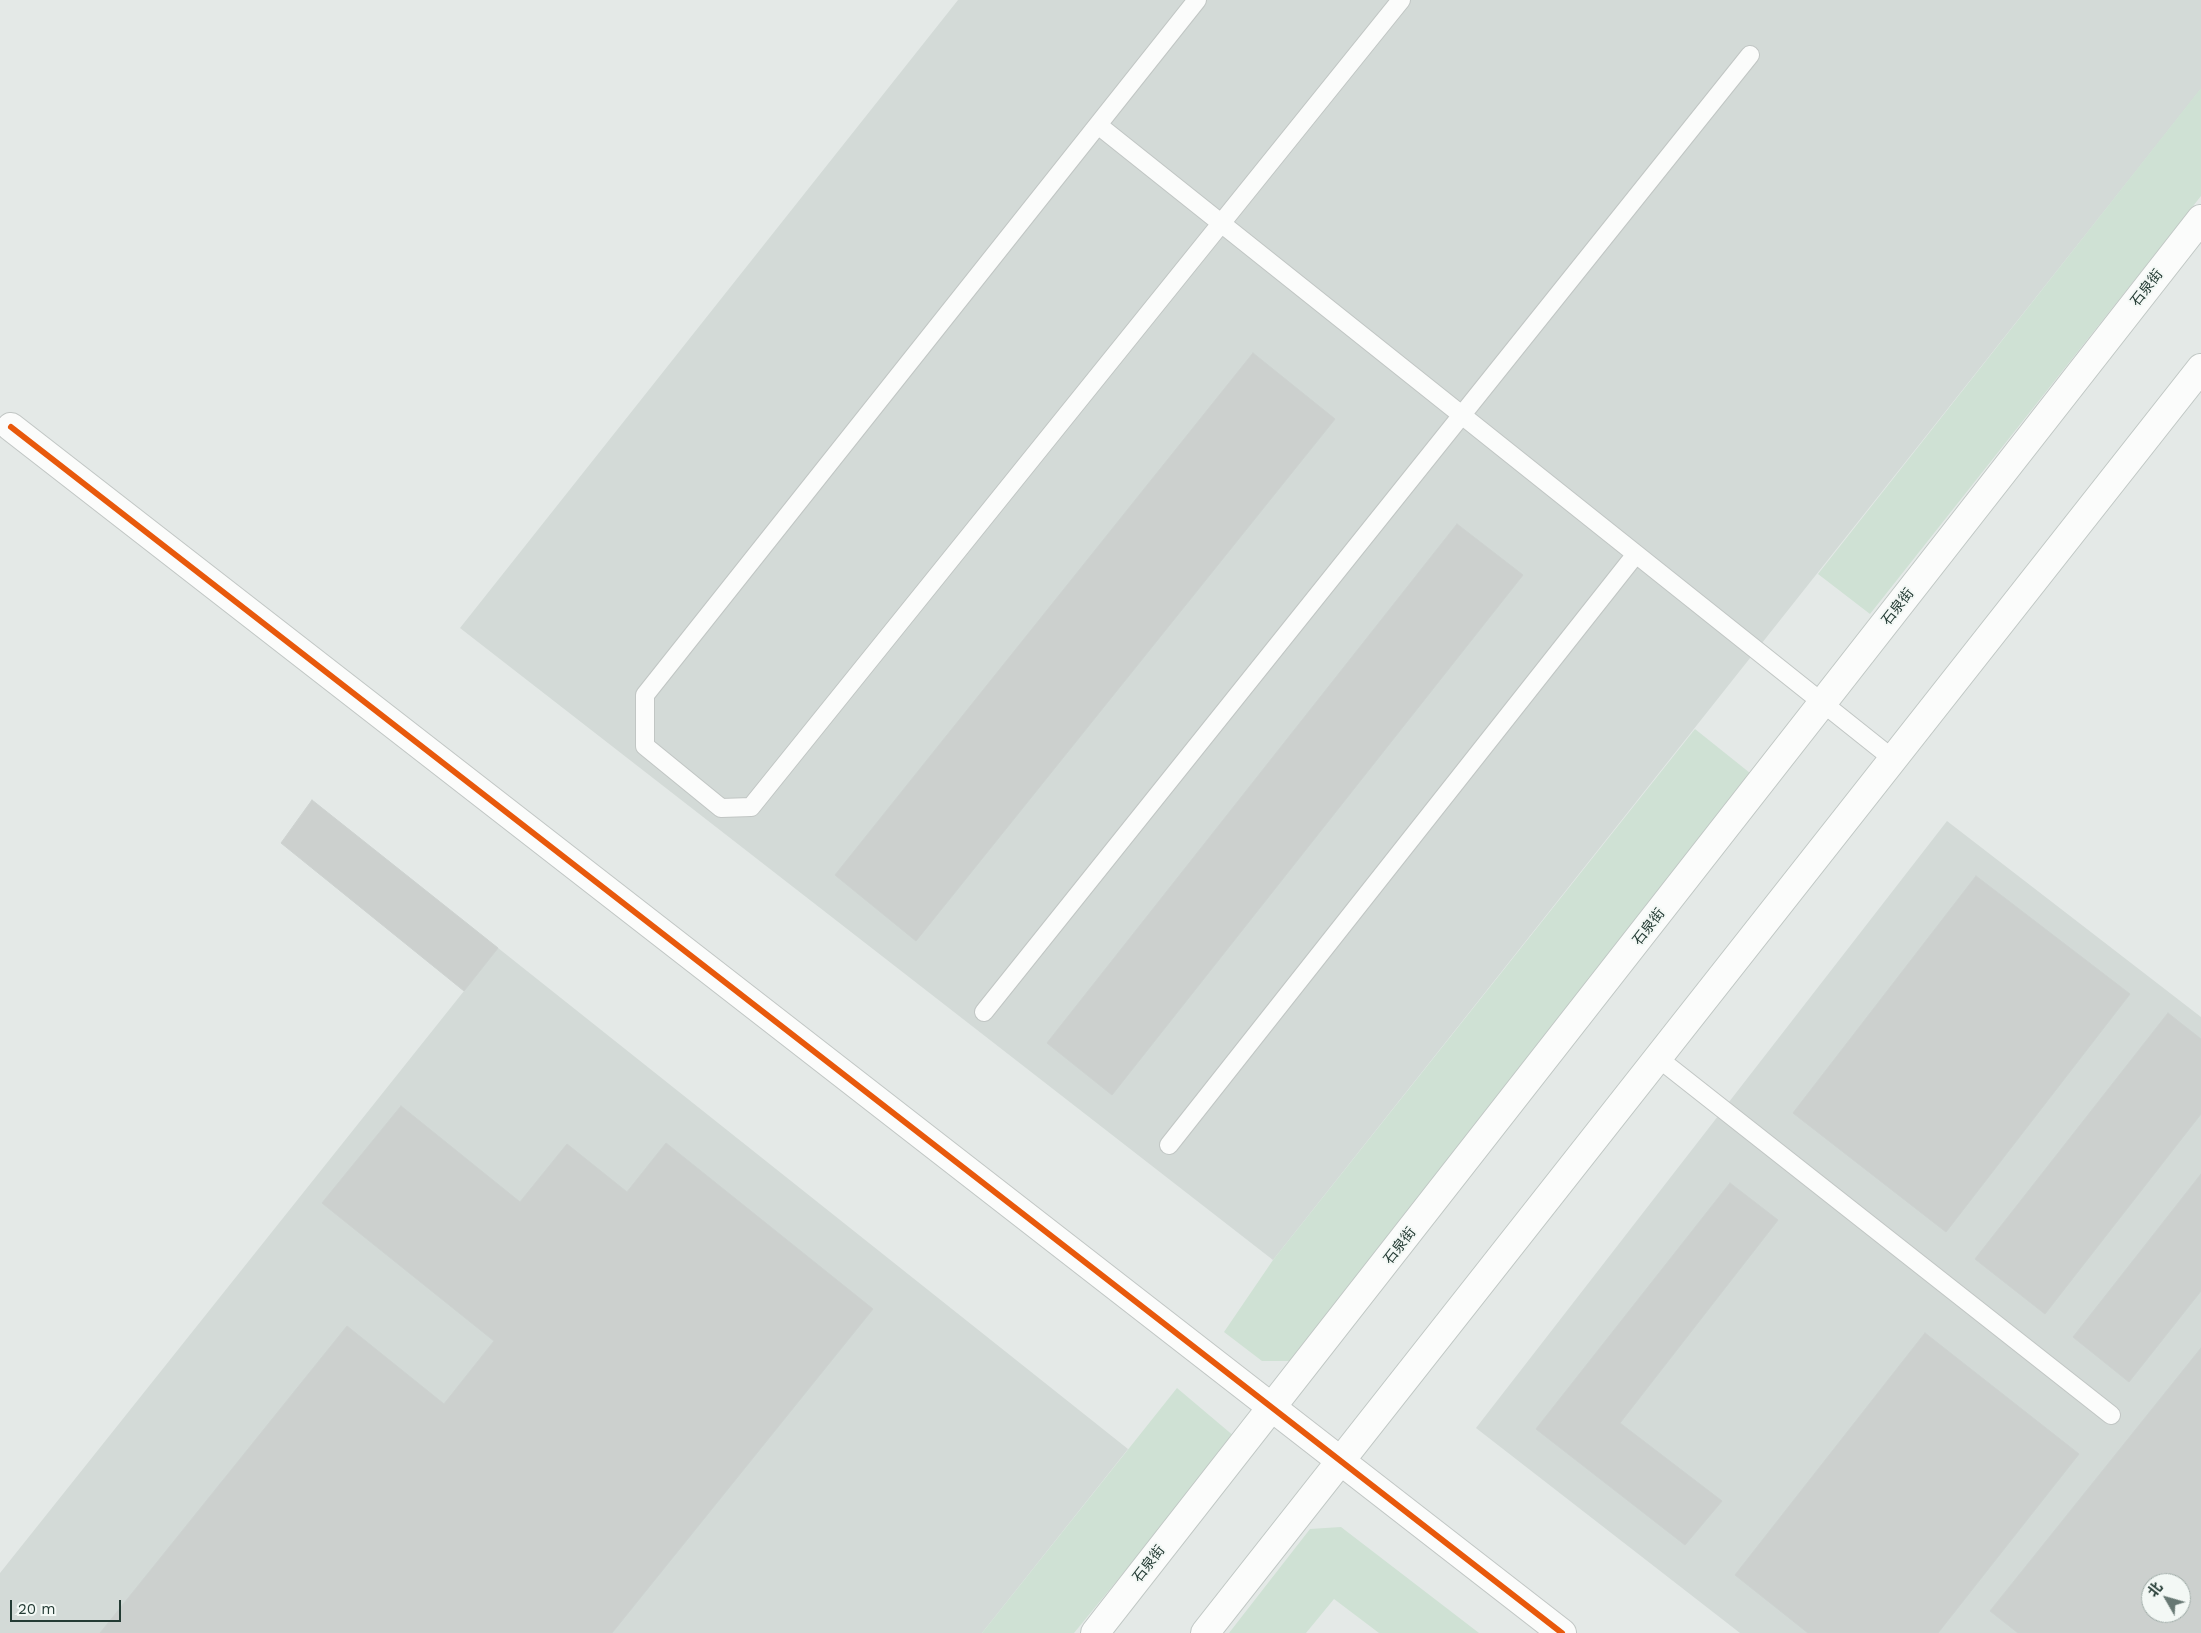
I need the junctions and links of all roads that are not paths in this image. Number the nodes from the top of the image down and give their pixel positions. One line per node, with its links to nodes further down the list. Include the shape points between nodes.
1 (1197, 0): 4 (lane)
2 (1402, 0): 6 (lane)
3 (1750, 55): 8 (lane)
4 (1098, 125): 6 (lane); 6 (lane, via 645,695 645,746 721,808 751,807)
5 (2201, 219): 11 (main road, 石泉街)
6 (1221, 223): 8 (lane)
7 (2201, 368): 12 (main road)
8 (1462, 415): 10 (lane); 13 (lane)
9 (11, 427): 16 (main road)
10 (1636, 554): 11 (lane); 15 (lane)
11 (1823, 703): 12 (lane); 16 (main road, 石泉街)
12 (1893, 759): 14 (main road)
13 (984, 1012)
14 (1658, 1058): 17 (lane); 18 (main road)
15 (1170, 1145)
16 (1274, 1407): 18 (main road); 19 (main road, 石泉街)
17 (2111, 1416)
18 (1342, 1460): 20 (main road); 21 (main road)
19 (1095, 1633)
20 (1205, 1633)
21 (1562, 1633)

